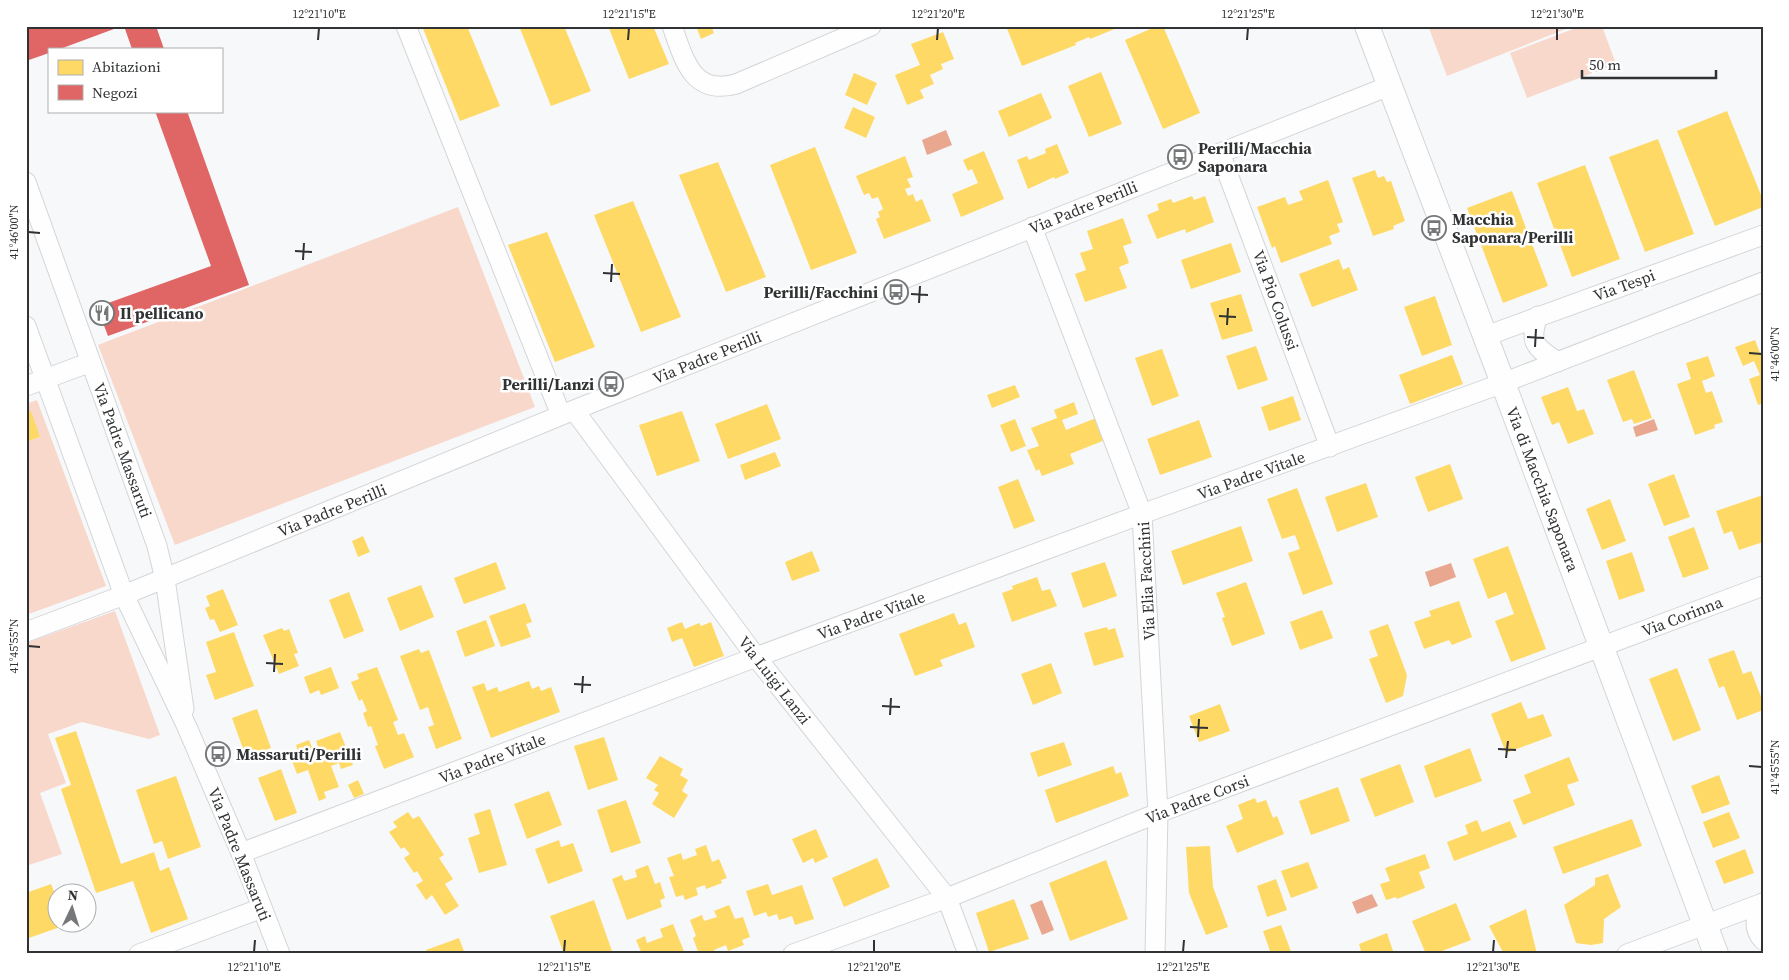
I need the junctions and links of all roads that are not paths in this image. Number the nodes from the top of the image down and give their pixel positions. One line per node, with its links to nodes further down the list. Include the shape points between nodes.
1 (406, 26): 19 (street, Via Luigi Lanzi)
2 (672, 26): 3 (street, via 693,75 719,87 736,84)
3 (871, 26)
4 (1367, 26): 5 (street, Via di Macchia Saponara)
5 (1389, 86): 6 (street, Via Padre Perilli); 13 (street, Via di Macchia Saponara)
6 (1220, 152): 8 (street, Via Padre Perilli); 20 (street, Via Pio Colussi)
7 (26, 182): 14 (street, Via Padre Massaruti)
8 (1032, 227): 19 (street, Via Padre Perilli); 21 (street, Via Elia Facchini)
9 (1763, 235): 11 (street, Via Tespi)
10 (1763, 282): 15 (street)
11 (1538, 316): 13 (street, Via Tespi); 15 (street, via 1534,339 1543,352)
12 (26, 326): 16 (street, Via Padre Massaruti)
13 (1486, 336): 17 (street, Via di Macchia Saponara)
14 (91, 362): 16 (street); 22 (street, Via Padre Massaruti, via 150,524)
15 (1558, 362): 17 (street)
16 (45, 379): 18 (street); 24 (street, Via Padre Massaruti)
17 (1503, 383): 20 (street, Via Padre Vitale); 26 (street, Via di Macchia Saponara)
18 (26, 386)
19 (568, 412): 22 (street, Via Padre Perilli); 27 (street, Via Luigi Lanzi)
20 (1330, 447): 21 (street, Via Padre Vitale)
21 (1142, 514): 27 (street, Via Padre Vitale); 29 (street, Via Elia Facchini)
22 (165, 579): 24 (street, Via Padre Perilli); 28 (street, Via Padre Massaruti)
23 (1763, 586): 26 (street, Via Corinna)
24 (124, 595): 25 (street, Via Padre Perilli); 28 (street, Via Padre Massaruti)
25 (26, 632)
26 (1602, 647): 29 (street, Via Padre Corsi); 34 (street, Via di Macchia Saponara)
27 (756, 658): 30 (street, Via Padre Vitale); 31 (street, Via Luigi Lanzi)
28 (187, 727): 30 (street, Via Padre Massaruti)
29 (1158, 813): 31 (street, Via Padre Corsi); 40 (street, Via Elia Facchini)
30 (241, 853): 33 (street, Via Padre Massaruti)
31 (947, 898): 38 (street, Via Padre Corsi); 39 (street, Via Luigi Lanzi)
32 (1762, 903): 34 (street); 35 (street, via 1757,914 1756,932)
33 (262, 908): 36 (street); 37 (street, Via Padre Massaruti)
34 (1704, 925): 41 (street); 42 (street, Via di Macchia Saponara)
35 (1763, 940)
36 (139, 954)
37 (280, 954)
38 (793, 954)
39 (968, 954)
40 (1155, 954)
41 (1627, 954)
42 (1716, 954)

